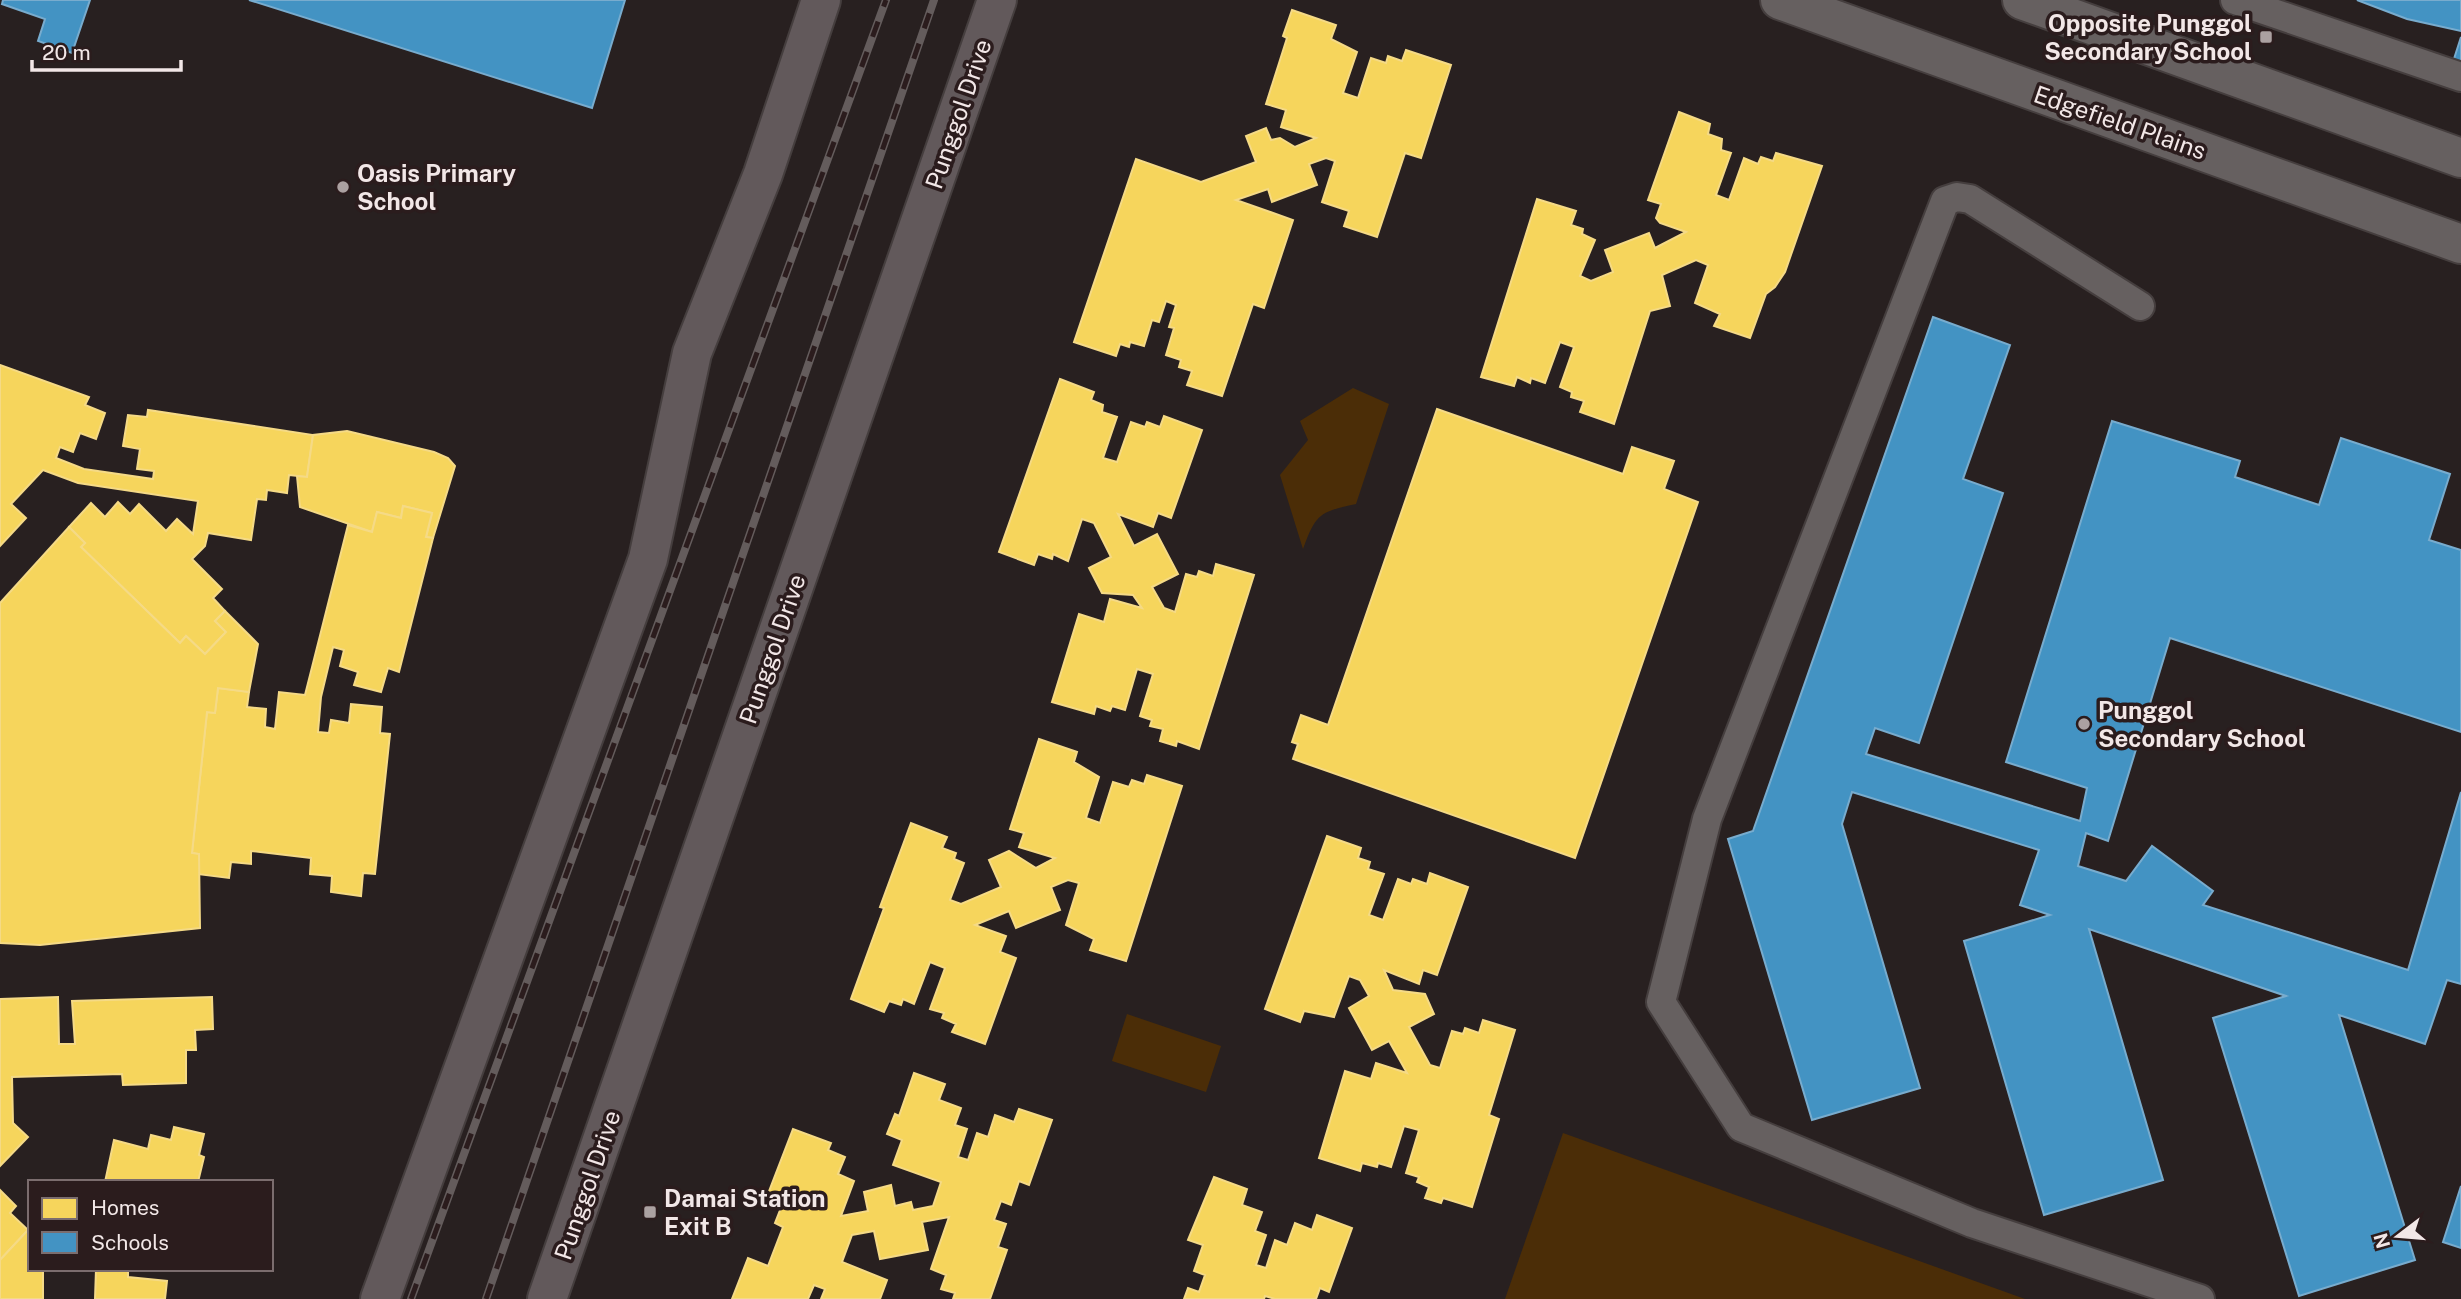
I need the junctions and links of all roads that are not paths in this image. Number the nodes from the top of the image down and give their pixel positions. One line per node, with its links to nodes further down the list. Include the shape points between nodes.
1 (821, 0): 10 (street, via 763,174 692,353 648,559)
2 (997, 0): 11 (street, Punggol Drive)
3 (1780, 0): 8 (street, Edgefield Plains)
4 (2022, 0): 7 (street)
5 (2235, 0): 6 (lane)
6 (2461, 77)
7 (2461, 158)
8 (2461, 244)
9 (2140, 306): 12 (lane, via 1970,199 1945,201 1707,820 1661,1002 1741,1127 1972,1223)
10 (380, 1299)
11 (547, 1299)
12 (2200, 1299)

